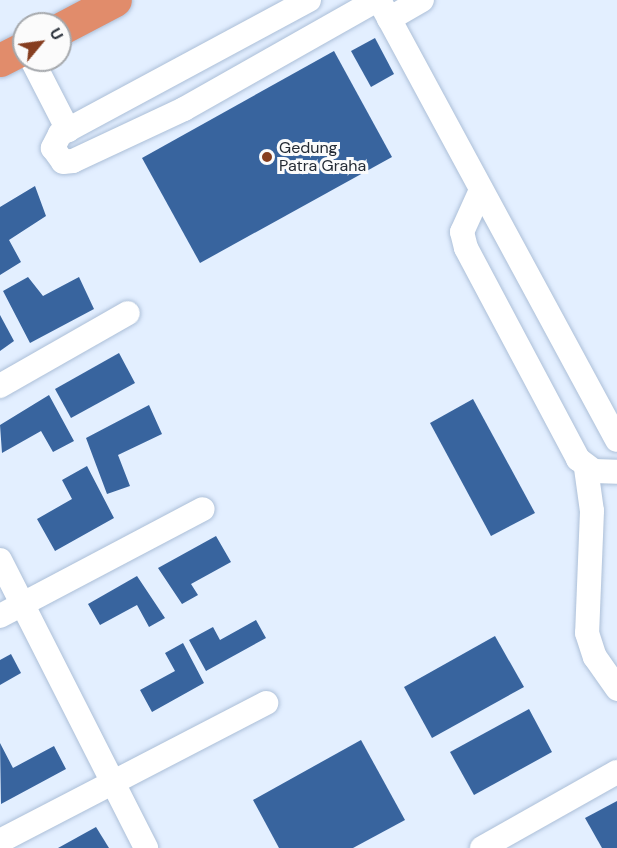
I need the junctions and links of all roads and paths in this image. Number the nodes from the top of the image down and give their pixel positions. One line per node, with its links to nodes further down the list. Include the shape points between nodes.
1 (115, 0): 5 (highway)
2 (309, 0): 7 (street)
3 (422, 0): 4 (street)
4 (381, 6): 8 (street); 10 (street)
5 (72, 23)
6 (38, 72): 9 (street)
7 (165, 78): 8 (street); 9 (street)
8 (184, 109): 9 (street, via 63,162 52,141)
9 (68, 130)
10 (481, 190): 13 (street); 15 (street, via 462,232 466,248)
11 (128, 313): 12 (street)
12 (0, 386)
13 (610, 411): 14 (street)
14 (617, 440)
15 (586, 468): 16 (street); 21 (street, via 592,511 587,633 595,657)
16 (617, 472)
17 (203, 509): 19 (street)
18 (0, 560): 19 (street)
19 (23, 603): 20 (street); 24 (street)
20 (0, 616)
21 (617, 689)
22 (266, 703): 24 (street)
23 (617, 772): 26 (street)
24 (112, 781): 25 (street); 27 (street)
25 (0, 841)
26 (489, 846)
27 (146, 848)

